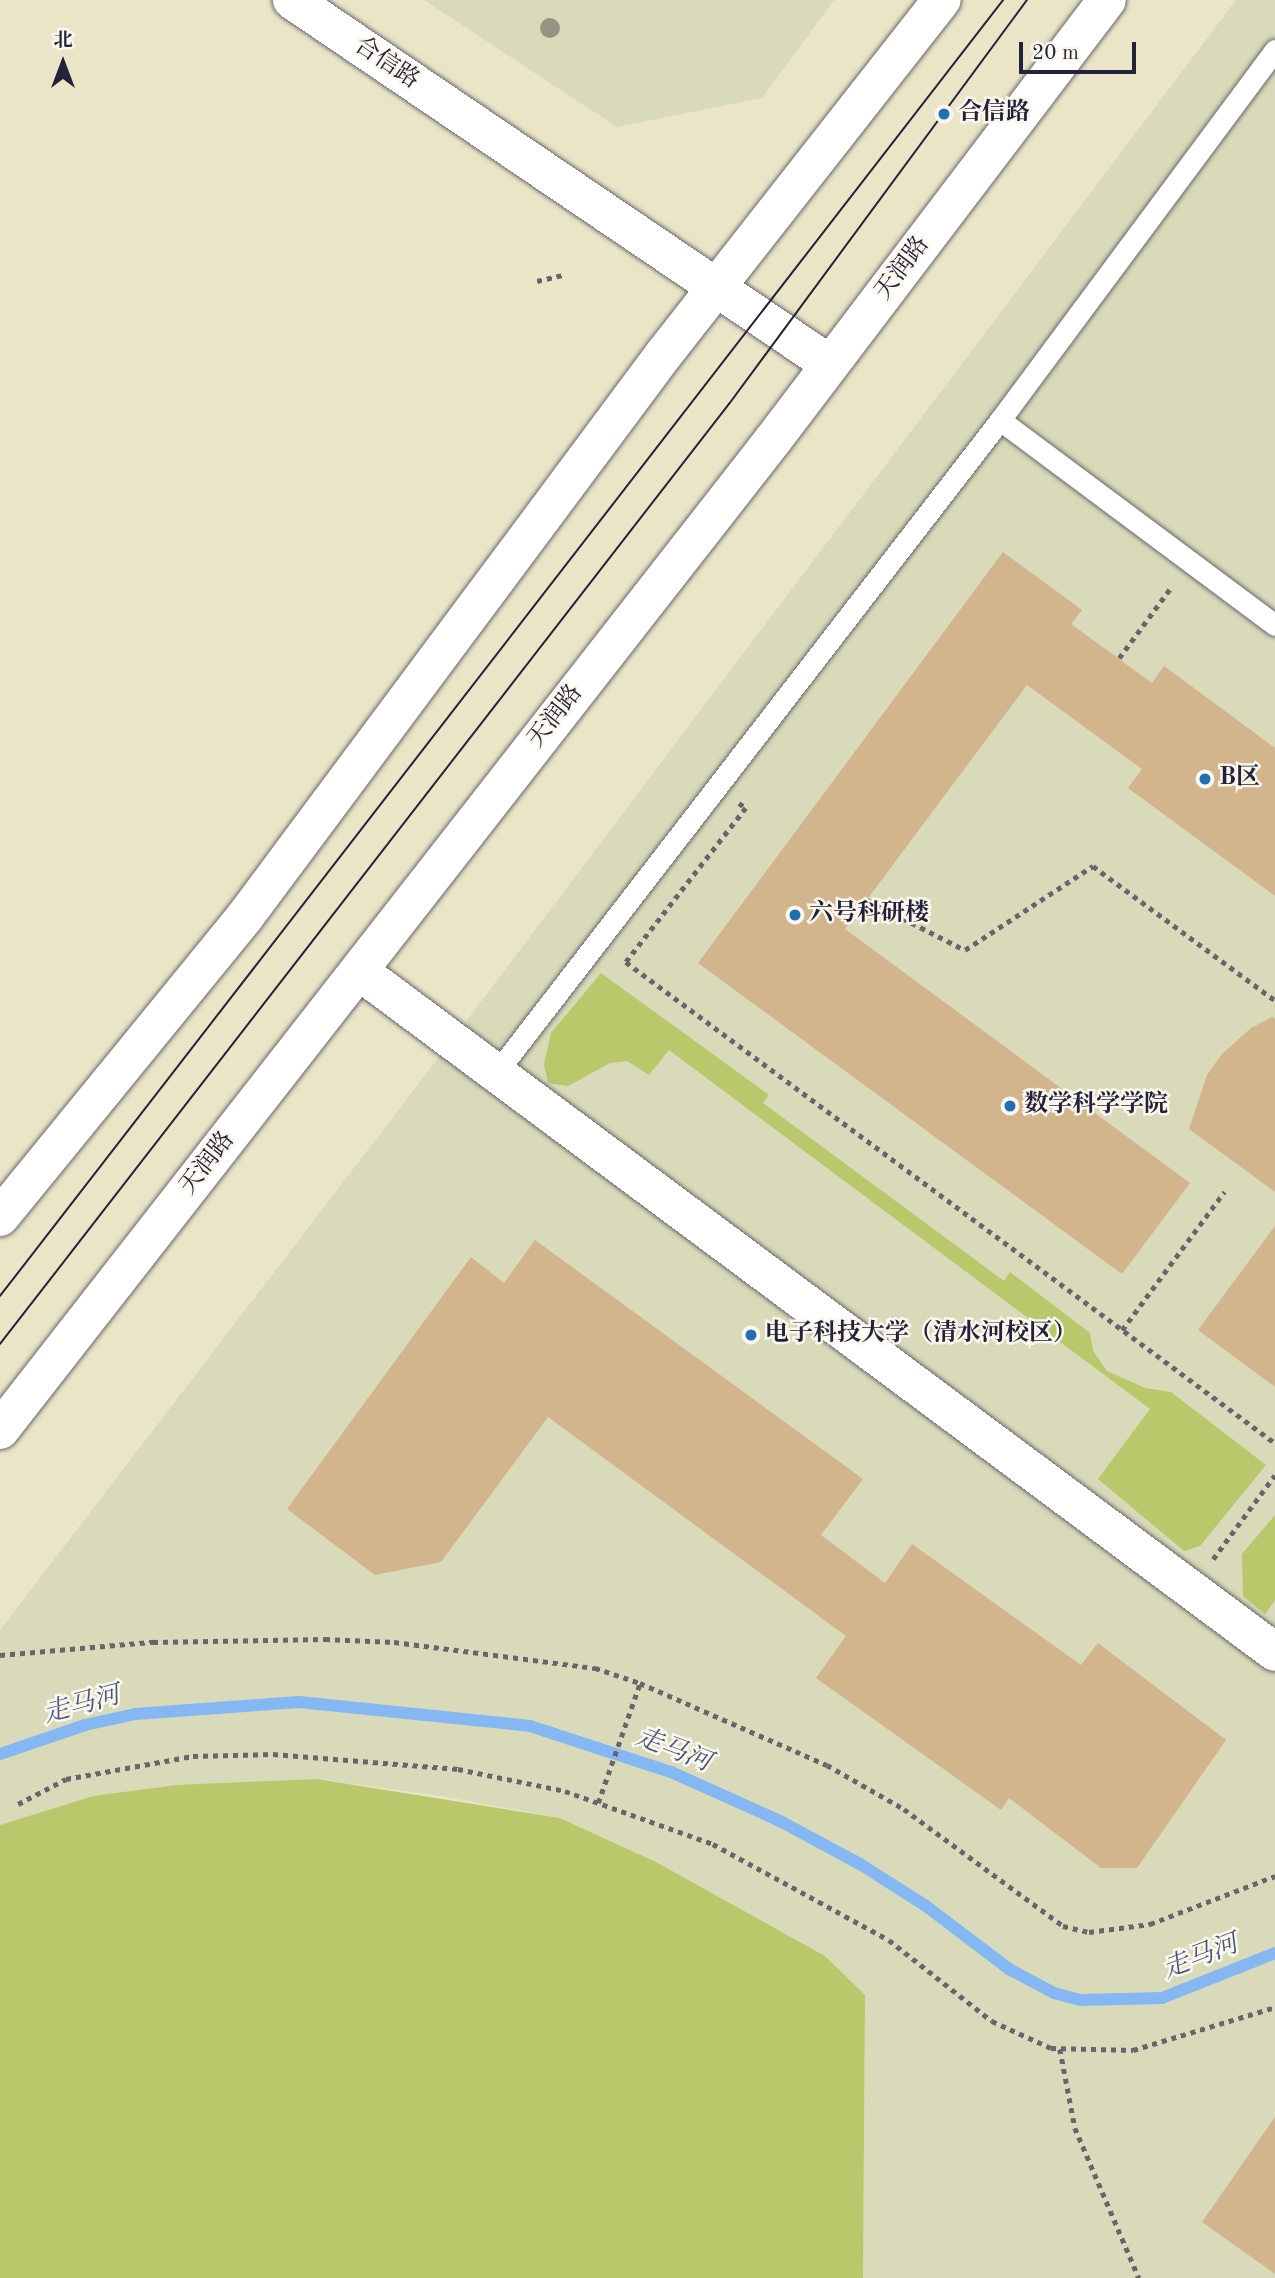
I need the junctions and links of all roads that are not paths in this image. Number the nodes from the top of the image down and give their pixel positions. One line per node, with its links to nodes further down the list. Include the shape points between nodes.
1 (292, 0): 5 (main road, 合信路)
2 (942, 0): 5 (main road)
3 (1107, 0): 6 (main road, 天润路)
4 (1275, 50): 7 (lane)
5 (717, 288): 6 (main road, 合信路); 11 (main road, via 244,918)
6 (828, 363): 9 (main road, 天润路)
7 (1000, 420): 8 (lane); 10 (lane)
8 (1275, 625)
9 (359, 971): 10 (main road); 12 (main road, 天润路)
10 (496, 1073): 13 (main road)
11 (0, 1217)
12 (0, 1430)
13 (1275, 1652)

